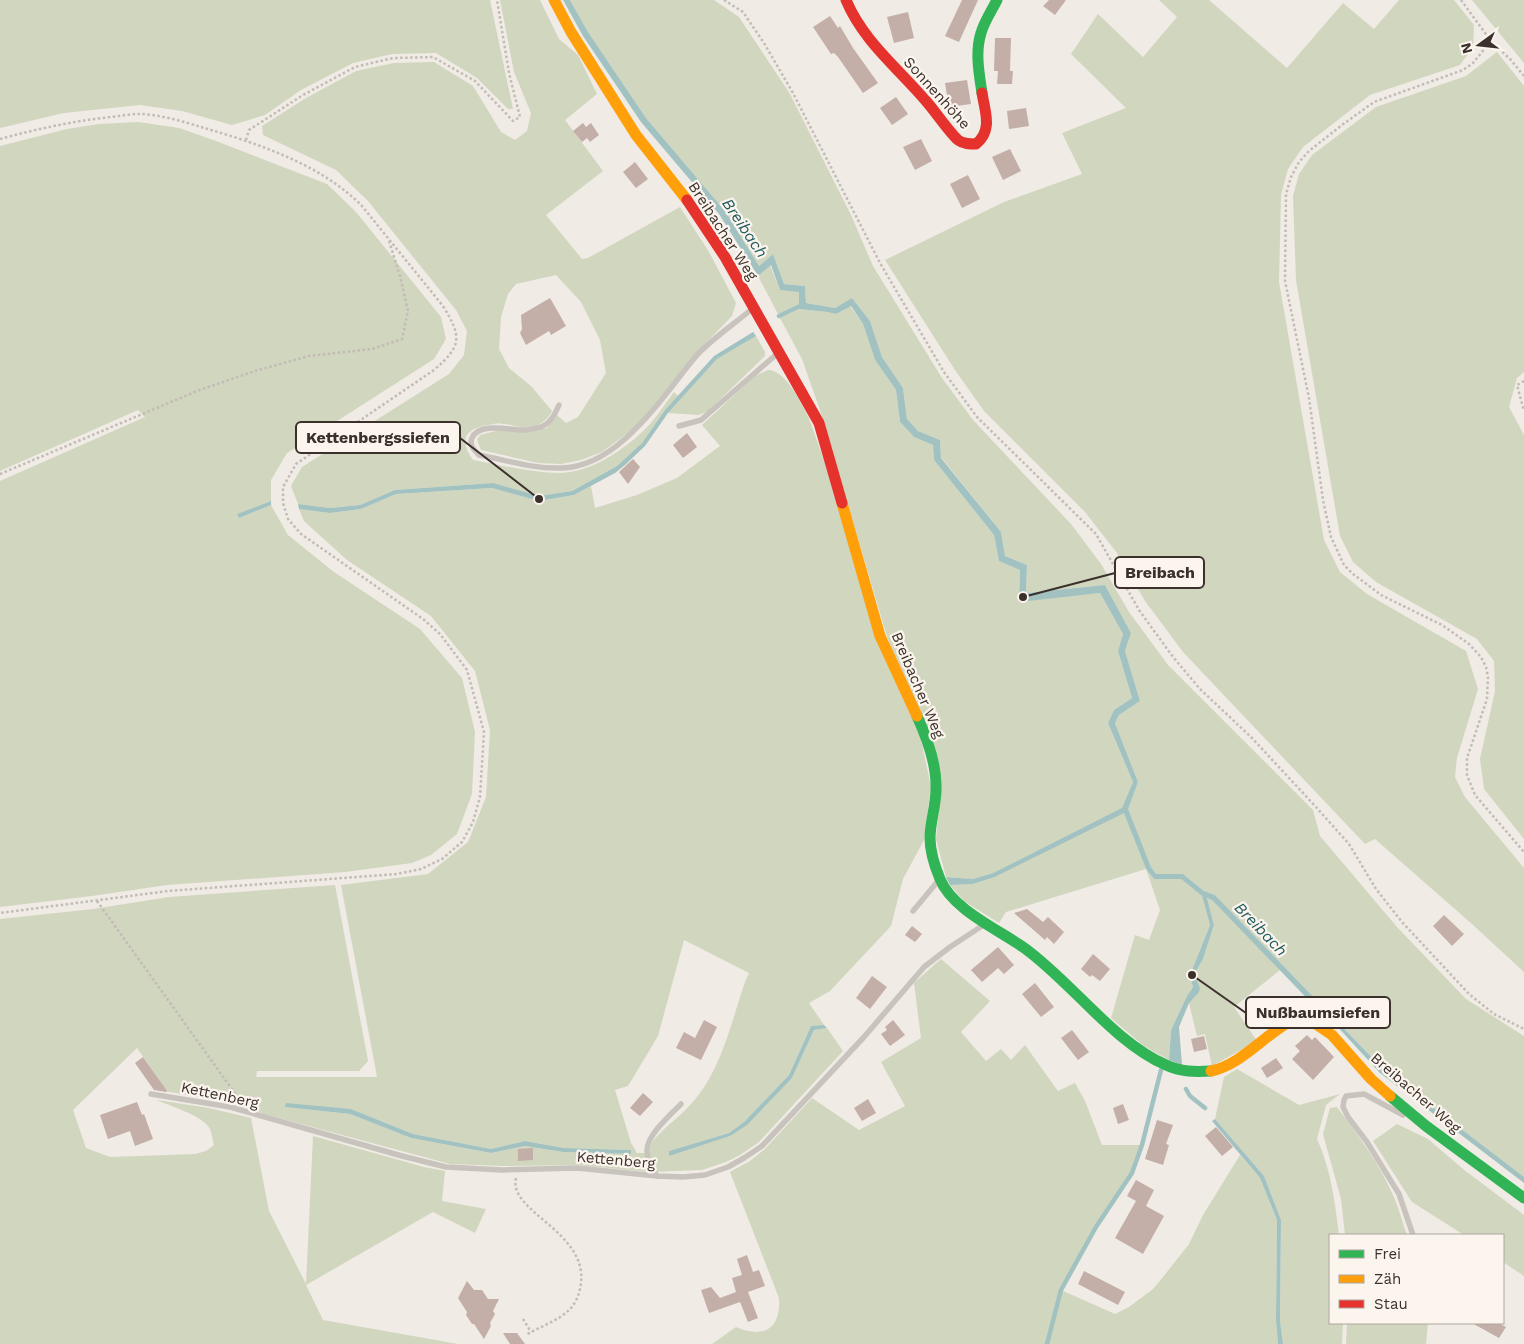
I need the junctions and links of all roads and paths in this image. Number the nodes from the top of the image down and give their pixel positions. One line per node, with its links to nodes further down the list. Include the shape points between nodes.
1 (497, 0): 10 (path, via 520,117 513,121 475,81 434,57 393,58 354,67 302,95 249,130)
2 (554, 0): 12 (street, Breibacher Weg, via 636,136 694,209)
3 (724, 0): 25 (path, via 743,12 764,44 793,93 880,263 944,372 976,417 1096,534 1140,610 1173,657 1349,844 1376,889 1402,922 1469,994 1494,1014)
4 (846, 0): 5 (street, Sonnenhöhe, via 849,10 885,58 958,140 976,144 983,138 987,127 978,51 981,32)
5 (998, 0)
6 (1461, 0): 7 (path)
7 (1491, 40): 8 (path); 19 (path, via 1477,59 1463,70 1374,102 1299,162 1286,194 1285,281 1309,398 1331,537 1344,565 1353,574 1381,595 1442,625 1481,657 1488,677 1487,699 1468,758 1467,775 1475,795)
8 (1524, 76)
9 (0, 139): 10 (path, via 66,123 138,114 180,121)
10 (246, 140): 11 (path, via 329,179 349,193)
11 (389, 240): 18 (path, via 408,311 402,339 372,349 309,356 255,371 197,391); 21 (path, via 443,306 454,324 457,341 451,355 434,370 296,464 283,487 282,503 288,519 302,534 423,619 440,634 467,670 484,732 480,797 472,822 462,842 442,859 421,869 397,874 168,891)
12 (754, 308): 13 (street, Breibacher Weg); 15 (lane, via 698,354 630,436 596,459 562,468 537,467 479,455 473,449 471,441 477,432 500,427 526,430 544,426)
13 (779, 352): 17 (lane, via 701,420); 20 (street, Breibacher Weg, via 819,424 880,636 923,729 934,766 936,789 930,839)
14 (1524, 381): 16 (path, via 1517,386)
15 (558, 405)
16 (1524, 412)
17 (679, 426)
18 (0, 474)
19 (1524, 852)
20 (940, 880): 22 (lane); 24 (street, Breibacher Weg, via 952,898)
21 (97, 901): 23 (path); 28 (path)
22 (914, 911)
23 (0, 913)
24 (987, 923): 29 (street, Breibacher Weg, via 1026,949 1140,1050 1166,1065 1187,1072 1220,1069 1286,1024 1307,1018 1332,1035 1371,1078); 31 (lane, Kettenberg, via 924,966 864,1037 762,1146 736,1163 705,1174)
25 (1524, 1029)
26 (151, 1094): 28 (lane, Kettenberg)
27 (681, 1104): 31 (lane, via 654,1134 646,1149 649,1164)
28 (248, 1112): 30 (lane, Kettenberg, via 446,1167)
29 (1426, 1126): 32 (street, Breibacher Weg); 33 (lane, via 1364,1094 1346,1096 1344,1100 1343,1107 1348,1117 1399,1194)
30 (519, 1169): 31 (lane, Kettenberg, via 577,1168); 35 (path, via 515,1183 518,1194 568,1242 580,1268 581,1279 574,1304 568,1311)
31 (657, 1176)
32 (1524, 1198)
33 (1413, 1234)
34 (523, 1319): 35 (path)
35 (531, 1332): 36 (path)
36 (526, 1334)

